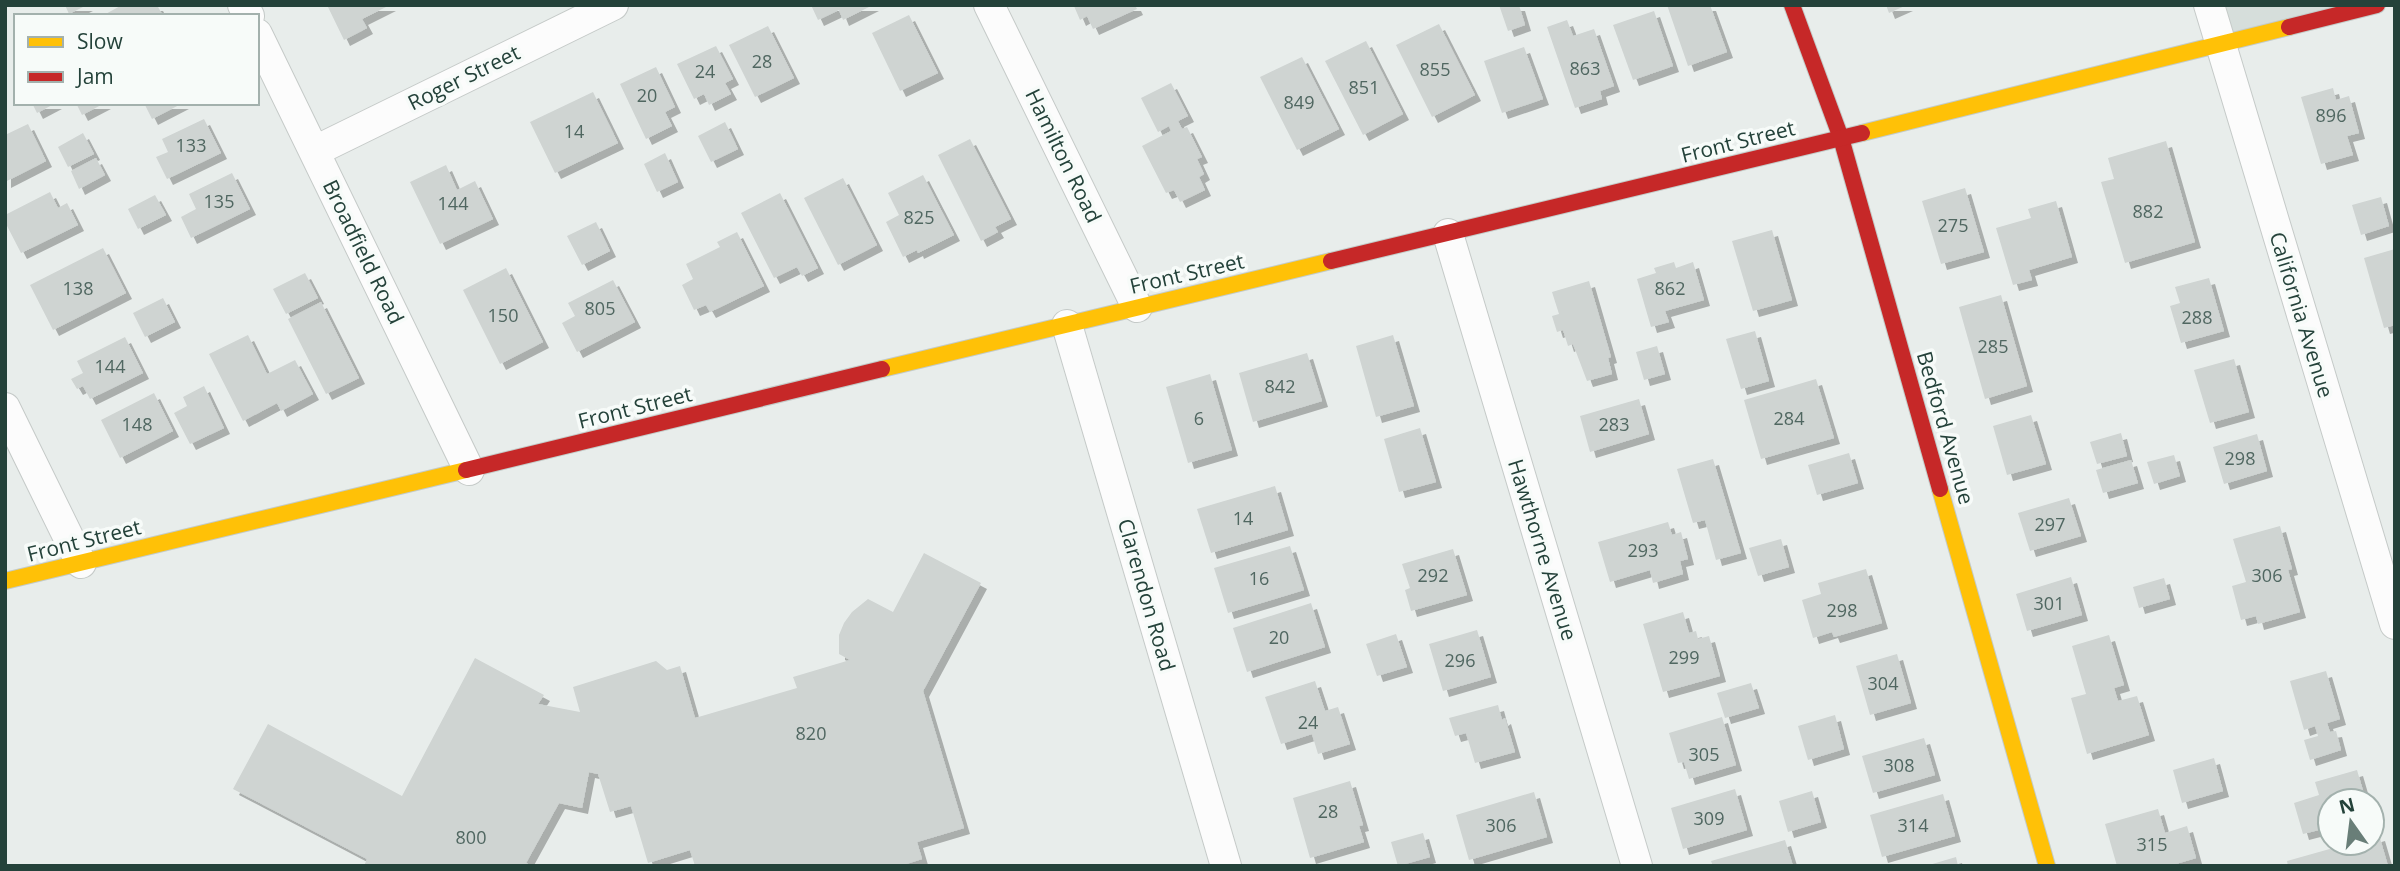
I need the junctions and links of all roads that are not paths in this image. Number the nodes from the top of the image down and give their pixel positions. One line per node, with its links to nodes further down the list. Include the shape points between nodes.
1 (613, 5): 9 (street, Roger Street)
2 (989, 5): 11 (street, Hamilton Road)
3 (1792, 5): 8 (main road, Bedford Avenue)
4 (2208, 5): 7 (street, California Avenue)
5 (2377, 5): 7 (main road, Front Street)
6 (259, 38): 9 (street, Broadfield Road)
7 (2220, 44): 8 (main road, Front Street); 17 (street, California Avenue)
8 (1841, 138): 10 (main road, Front Street); 20 (main road, Bedford Avenue)
9 (315, 151): 14 (street, Broadfield Road)
10 (1448, 234): 11 (main road, Front Street); 19 (street, Hawthorne Avenue)
11 (1137, 307): 12 (main road, Front Street)
12 (1067, 325): 14 (main road, Front Street); 18 (street, Clarendon Road)
13 (5, 408): 15 (street)
14 (469, 470): 15 (main road, Front Street)
15 (81, 563): 16 (main road, Front Street)
16 (5, 582)
17 (2395, 624)
18 (1226, 866)
19 (1637, 866)
20 (2047, 866)

